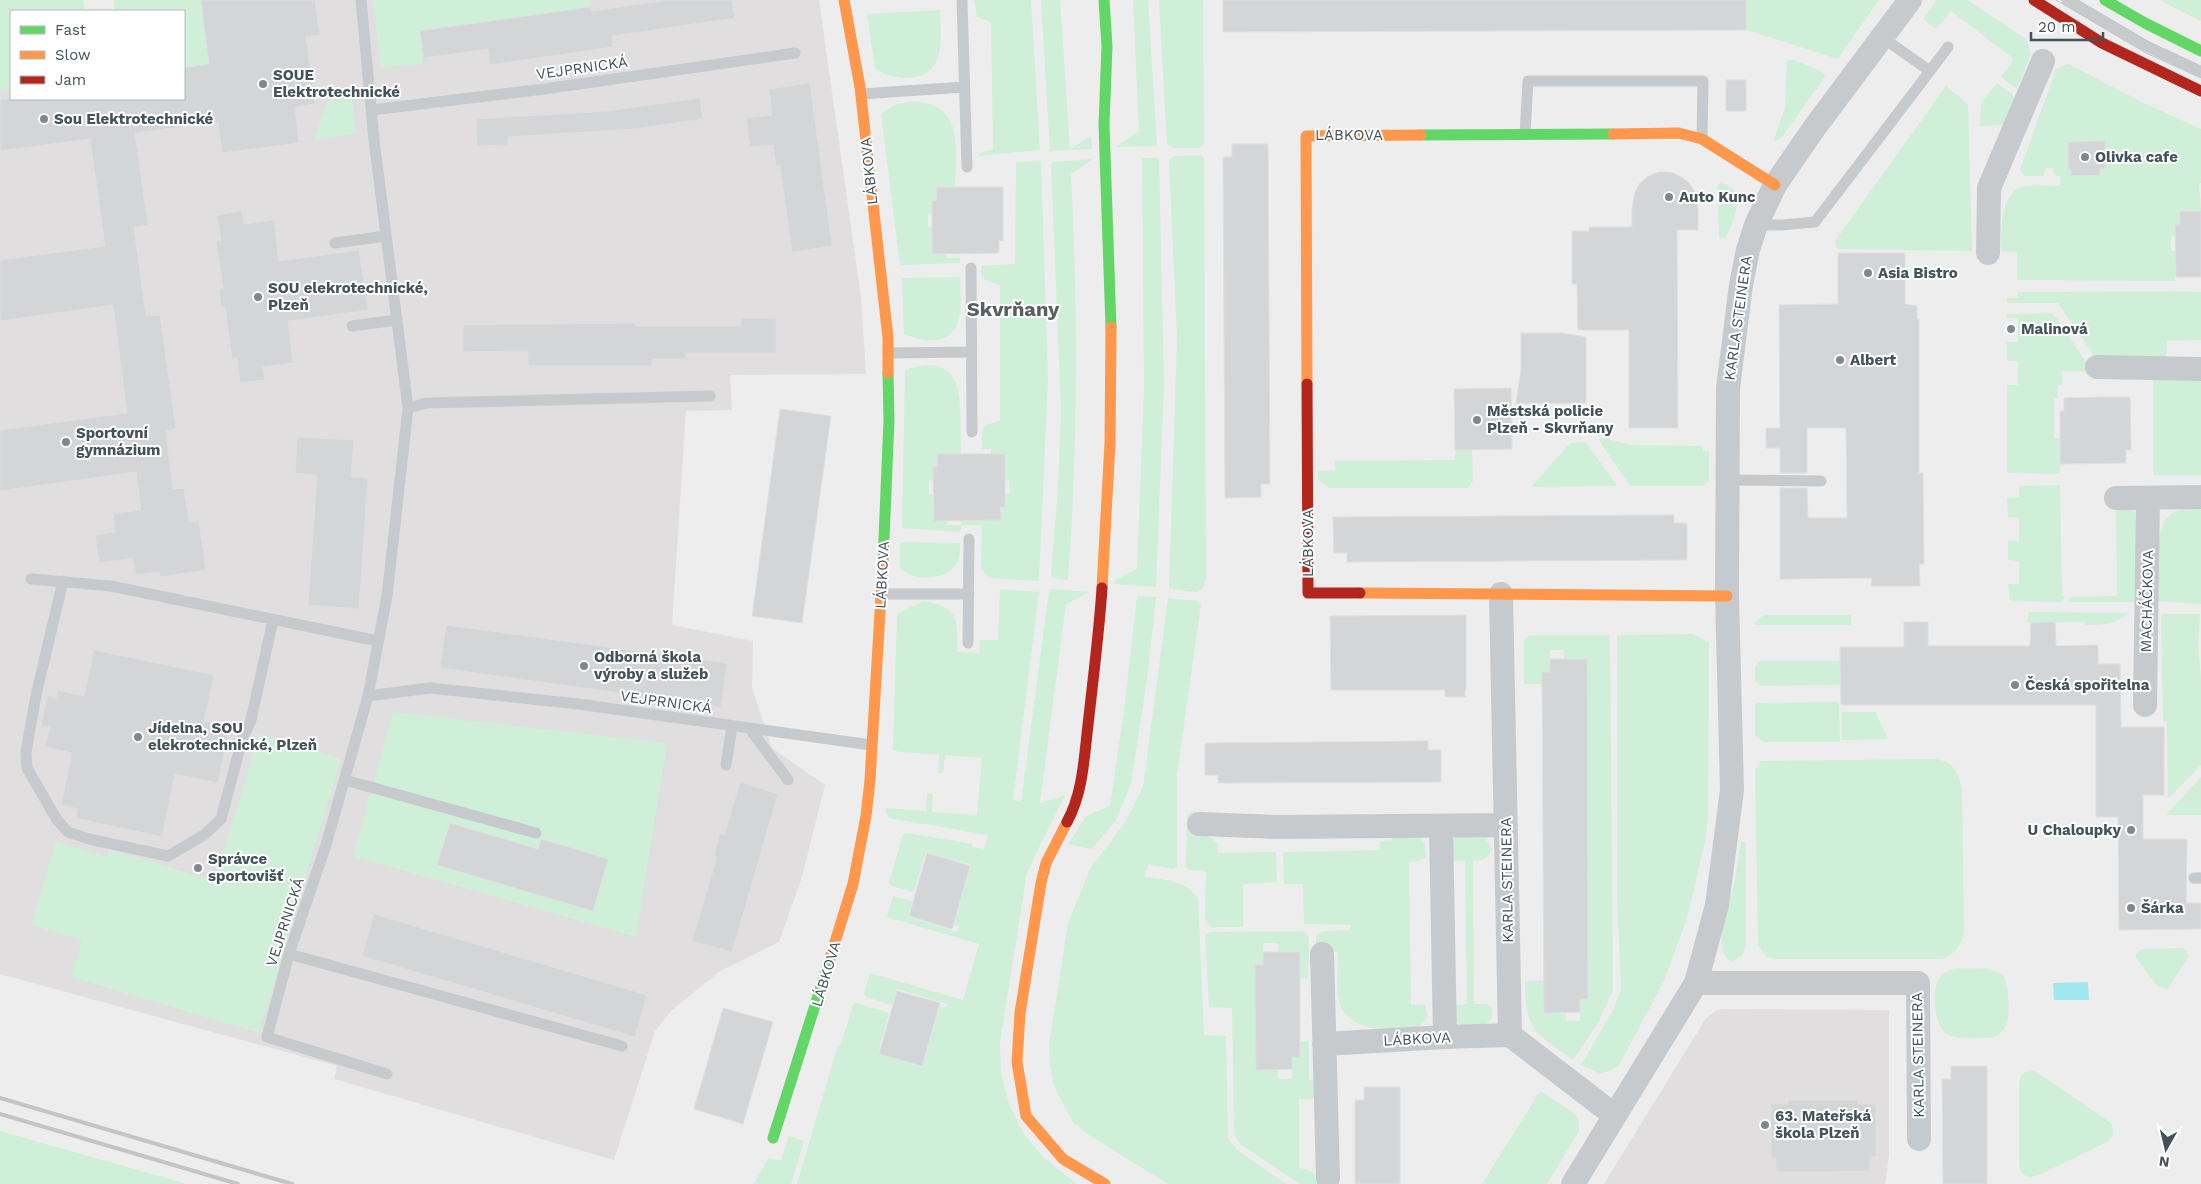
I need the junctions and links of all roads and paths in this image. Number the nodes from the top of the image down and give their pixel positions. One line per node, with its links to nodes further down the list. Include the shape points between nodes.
1 (361, 0): 20 (lane, VEJPRNICKÁ)
2 (844, 0): 19 (street, LÁBKOVA)
3 (1104, 0): 21 (street, via 1107,46)
4 (1910, 0): 9 (street, KARLA STEINERA)
5 (2034, 0): 18 (street, via 2109,46)
6 (2067, 0): 16 (lane, via 2140,43)
7 (2104, 0): 11 (street)
8 (962, 1): 17 (lane)
9 (1883, 38): 15 (lane); 25 (street, KARLA STEINERA)
10 (1948, 46): 15 (lane)
11 (2201, 51)
12 (795, 52): 20 (lane, VEJPRNICKÁ, via 544,89)
13 (2043, 61): 29 (street, via 1989,188)
14 (1094, 68): 21 (street)
15 (1930, 71): 26 (lane, via 1815,222)
16 (2201, 72)
17 (964, 87): 19 (lane); 24 (lane)
18 (2201, 91)
19 (861, 94): 34 (street, LÁBKOVA)
20 (372, 110): 27 (lane, VEJPRNICKÁ)
21 (1104, 126): 79 (street, via 1112,354 1099,634 1077,797 1046,863 1041,883 1020,1013 1017,1062 1026,1116 1063,1159)
22 (1525, 134): 23 (street, LÁBKOVA, via 1679,133); 23 (lane, via 1528,81 1703,80); 50 (street, LÁBKOVA, via 1306,136 1308,593)
23 (1702, 139): 25 (street, LÁBKOVA)
24 (967, 167)
25 (1775, 185): 26 (street, KARLA STEINERA)
26 (1756, 225): 40 (street, KARLA STEINERA, via 1741,285 1728,388)
27 (386, 236): 28 (lane); 31 (lane, VEJPRNICKÁ)
28 (335, 243)
29 (1988, 253)
30 (971, 268): 33 (lane)
31 (397, 320): 32 (lane); 38 (lane, VEJPRNICKÁ)
32 (352, 326)
33 (971, 352): 34 (lane); 39 (lane)
34 (888, 353): 48 (street, LÁBKOVA, via 889,420)
35 (2097, 368): 36 (street)
36 (2201, 369)
37 (710, 396): 38 (lane, via 426,403)
38 (408, 408): 53 (lane, VEJPRNICKÁ, via 392,556)
39 (972, 432)
40 (1728, 480): 41 (lane); 51 (street, KARLA STEINERA)
41 (1821, 481)
42 (2201, 497): 44 (street)
43 (2116, 498): 44 (street)
44 (2148, 498): 56 (street, MACHÁČKOVA)
45 (969, 540): 49 (lane)
46 (31, 579): 47 (lane)
47 (63, 581): 52 (lane, via 111,586); 52 (lane, via 35,701 26,752 27,768 57,820 68,832 168,856 204,835 222,819 242,740 251,720)
48 (882, 594): 49 (lane); 59 (street, LÁBKOVA)
49 (969, 594): 54 (lane)
50 (1501, 594): 51 (street); 64 (street, KARLA STEINERA)
51 (1727, 596): 69 (street, KARLA STEINERA, via 1732,790 1717,904)
52 (273, 620): 53 (lane)
53 (378, 641): 55 (lane, VEJPRNICKÁ)
54 (968, 643)
55 (368, 696): 57 (lane, VEJPRNICKÁ, via 430,688 578,704); 61 (lane, VEJPRNICKÁ)
56 (2145, 705)
57 (732, 727): 58 (lane, VEJPRNICKÁ); 60 (lane)
58 (750, 729): 59 (lane, VEJPRNICKÁ); 62 (lane)
59 (871, 745): 76 (street, LÁBKOVA, via 866,816 853,884)
60 (726, 765)
61 (344, 780): 66 (lane); 67 (lane, VEJPRNICKÁ)
62 (788, 780)
63 (1199, 824): 65 (street)
64 (1506, 825): 65 (street); 70 (street, KARLA STEINERA)
65 (1441, 826): 71 (street)
66 (536, 833)
67 (289, 954): 73 (lane); 74 (lane, VEJPRNICKÁ, via 267,1037)
68 (1322, 954): 72 (street)
69 (1696, 983): 75 (street, KARLA STEINERA); 77 (street, KARLA STEINERA, via 1918,983)
70 (1510, 1035): 71 (street, LÁBKOVA); 75 (street)
71 (1445, 1037): 72 (street, LÁBKOVA)
72 (1324, 1044): 78 (street)
73 (622, 1046)
74 (388, 1074)
75 (1614, 1115): 80 (street, KARLA STEINERA)
76 (773, 1138)
77 (1919, 1139)
78 (1328, 1178)
79 (1105, 1184)
80 (1573, 1184)

